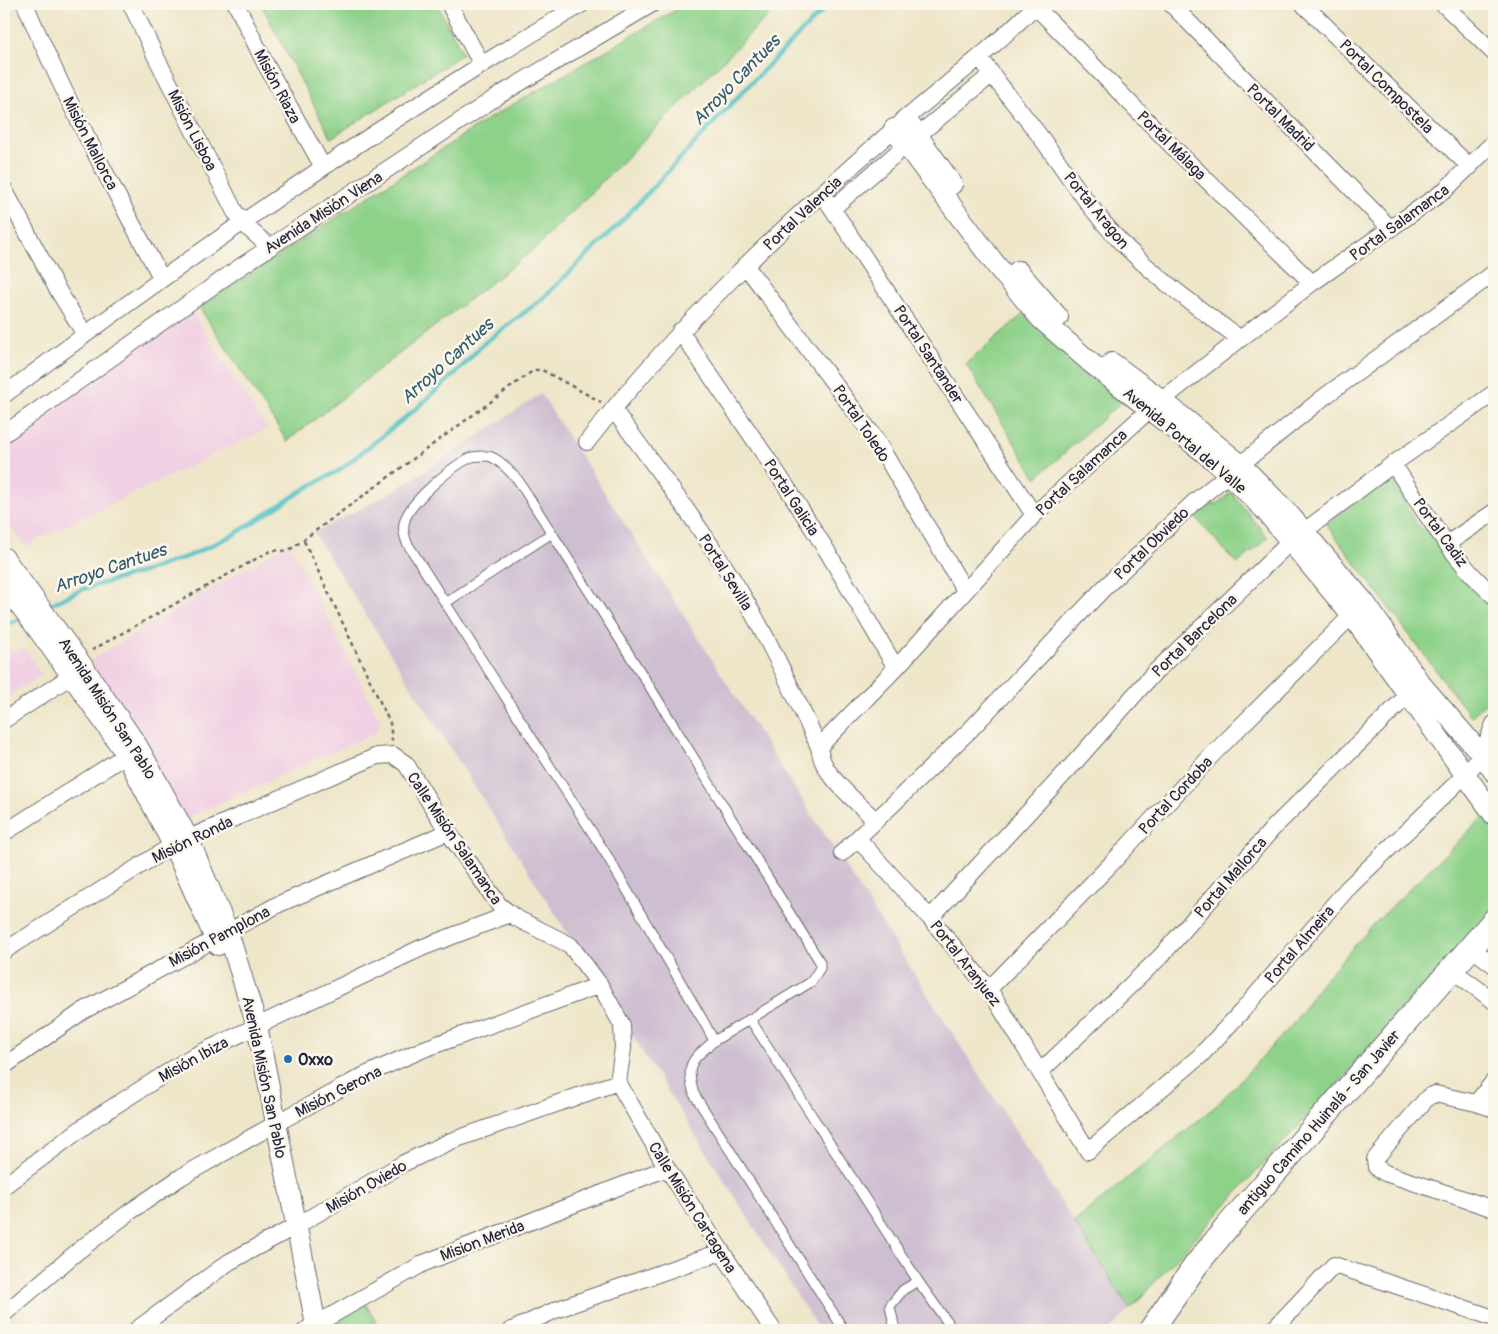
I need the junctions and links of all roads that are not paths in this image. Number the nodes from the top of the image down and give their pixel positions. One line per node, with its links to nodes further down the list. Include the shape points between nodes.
1 (25, 4): 28 (street, Misión Mallorca, via 95,153)
2 (131, 4): 23 (street, Misión Lisboa, via 184,114)
3 (236, 4): 18 (street, Misión Riaza)
4 (449, 4): 14 (street)
5 (582, 4): 11 (street)
6 (652, 4): 25 (street, Avenida Misión Viena, via 498,96)
7 (1171, 4): 24 (street, Portal Madrid)
8 (1304, 4): 19 (street, Portal Compostela)
9 (1444, 4): 12 (street)
10 (1036, 5): 13 (street, Portal Valencia); 29 (street, Portal Málaga, via 1175,149)
11 (566, 8): 14 (street)
12 (1494, 53)
13 (980, 57): 15 (street, Portal Aragon); 16 (street, Portal Valencia)
14 (482, 65): 18 (street)
15 (991, 75): 16 (street); 32 (street, Portal Aragon, via 1116,236 1158,276)
16 (906, 132): 21 (street, Portal Valencia); 22 (street); 35 (street, Avenida Portal del Valle, via 1027,304 1052,330)
17 (1494, 142): 19 (street, Portal Salamanca)
18 (323, 167): 23 (street)
19 (1470, 167): 24 (street, Portal Salamanca, via 1444,191)
20 (4, 189): 31 (street)
21 (822, 193): 22 (street, Portal Santander); 26 (street, Portal Valencia)
22 (833, 208): 42 (street, Portal Santander)
23 (243, 222): 25 (street, Misión Lisboa); 28 (street)
24 (1392, 229): 29 (street, Portal Salamanca)
25 (270, 247): 37 (street, Avenida Misión Viena)
26 (745, 265): 30 (street, Portal Valencia); 48 (street, Portal Toledo, via 875,438)
27 (1494, 273): 40 (street, Portal Obviedo, via 1324,397)
28 (162, 279): 31 (street)
29 (1312, 283): 32 (street, Portal Salamanca)
30 (680, 331): 36 (street, Portal Valencia); 53 (street, Portal Galicia, via 828,551)
31 (84, 334): 33 (street)
32 (1239, 338): 35 (street, Portal Salamanca)
33 (6, 388)
34 (1494, 393): 39 (street, Portal Barcelona)
35 (1156, 405): 40 (street, Avenida Portal del Valle); 42 (street, Portal Salamanca)
36 (613, 409): 38 (street, Portal Valencia); 58 (street, Portal Sevilla, via 738,588)
37 (4, 434)
38 (587, 442)
39 (1392, 464): 44 (street, Portal Barcelona); 45 (street, Portal Cadiz)
40 (1235, 469): 44 (street, Avenida Portal del Valle, via 1263,508); 65 (street, Portal Obviedo, via 1193,503 1103,589 970,730)
41 (1494, 512): 45 (street)
42 (1034, 515): 48 (street, Portal Salamanca)
43 (552, 533): 50 (lane); 50 (lane, via 518,480 489,456 473,457 443,476 420,496 405,519 403,531 406,543); 81 (lane, via 820,962 811,982)
44 (1297, 537): 51 (street, Avenida Portal del Valle); 72 (street, Portal Barcelona, via 1152,675)
45 (1447, 544): 49 (street, Portal Cadiz)
46 (4, 558): 52 (street, Avenida Misión San Pablo)
47 (4, 583): 52 (street, Avenida Misión San Pablo)
48 (965, 591): 53 (street, Portal Salamanca)
49 (1494, 596)
50 (445, 603): 83 (lane, via 606,854)
51 (1358, 609): 55 (street, Avenida Portal del Valle); 79 (street, Portal Cordoba, via 1213,754)
52 (50, 634): 54 (street, Avenida Misión San Pablo)
53 (896, 668): 58 (street, Portal Salamanca)
54 (78, 672): 56 (street); 59 (street, Avenida Misión San Pablo)
55 (1414, 689): 61 (street, Avenida Portal del Valle); 63 (street, Avenida Portal del Valle); 85 (street, Portal Mallorca, via 1274,826 1161,956)
56 (4, 720)
57 (1494, 724): 61 (street, Portal Almeira)
58 (819, 747): 65 (street, Portal Sevilla, via 822,761 832,776)
59 (132, 751): 67 (street); 69 (street, Avenida Misión San Pablo)
60 (393, 755): 66 (street, Calle Misión Salamanca, via 406,764); 69 (street, Misión Ronda, via 377,756)
61 (1482, 755): 62 (street, Avenida Portal del Valle); 63 (street, Portal Almeira)
62 (1494, 772)
63 (1466, 774): 64 (street, Avenida Portal del Valle); 91 (street, Portal Almeira, via 1347,889 1200,1056)
64 (1494, 815)
65 (876, 822): 68 (street, Portal Obviedo)
66 (448, 832): 71 (street, Calle Misión Salamanca, via 500,905); 74 (street, Misión Pamplona, via 280,904)
67 (4, 833)
68 (858, 839): 70 (street, Portal Obviedo); 72 (street, Portal Aranjuez)
69 (181, 841): 74 (street, Avenida Misión San Pablo); 76 (street, Misión Ronda)
70 (842, 853)
71 (510, 914): 78 (street, Calle Misión Salamanca, via 570,945); 82 (street, Misión Ibiza, via 421,948)
72 (930, 918): 79 (street, Portal Aranjuez)
73 (1494, 921): 75 (main road)
74 (222, 935): 82 (street, Avenida Misión San Pablo); 84 (street, Misión Pamplona, via 83,1011)
75 (1485, 950): 77 (main road)
76 (4, 951)
77 (1456, 972): 80 (street); 107 (main road, antiguo Camino Huinalá - San Javier, via 1228,1226 1196,1264); 108 (main road, via 1239,1226)
78 (600, 985): 87 (street, Calle Misión Salamanca, via 622,1025); 90 (street, Misión Gerona, via 424,1049 366,1075)
79 (989, 989): 85 (street, Portal Aranjuez)
80 (1494, 1001)
81 (750, 1019): 83 (lane); 97 (lane)
82 (251, 1029): 90 (street, Avenida Misión San Pablo); 93 (street, Misión Ibiza, via 190,1058 143,1087)
83 (714, 1041): 104 (lane, via 694,1058 690,1068 694,1094)
84 (4, 1066)
85 (1040, 1072): 91 (street, Portal Aranjuez)
86 (1494, 1081): 88 (street)
87 (618, 1082): 92 (street, Calle Misión Cartagena); 95 (street, Misión Oviedo, via 451,1141 404,1163)
88 (1476, 1103): 89 (street); 94 (street, via 1435,1094 1428,1097 1375,1159 1376,1167 1385,1173)
89 (1494, 1109)
90 (271, 1126): 95 (street, Avenida Misión San Pablo); 98 (street, Misión Gerona, via 188,1173 131,1211)
91 (1088, 1151)
92 (667, 1168): 96 (street, Calle Misión Cartagena); 100 (street, Mision Merida, via 424,1263)
93 (4, 1186)
94 (1494, 1209)
95 (290, 1229): 100 (street, Avenida Misión San Pablo); 101 (street, Misión Oviedo, via 229,1262)
96 (720, 1252): 102 (street, via 558,1308); 103 (street, Calle Misión Cartagena)
97 (918, 1281): 105 (lane, via 903,1290 890,1306); 106 (lane)
98 (4, 1314)
99 (1494, 1318): 109 (street, via 1334,1265)
100 (310, 1329)
101 (136, 1330)
102 (512, 1330)
103 (773, 1330)
104 (844, 1330)
105 (895, 1330)
106 (953, 1330)
107 (1151, 1330)
108 (1167, 1330)
109 (1273, 1330)

